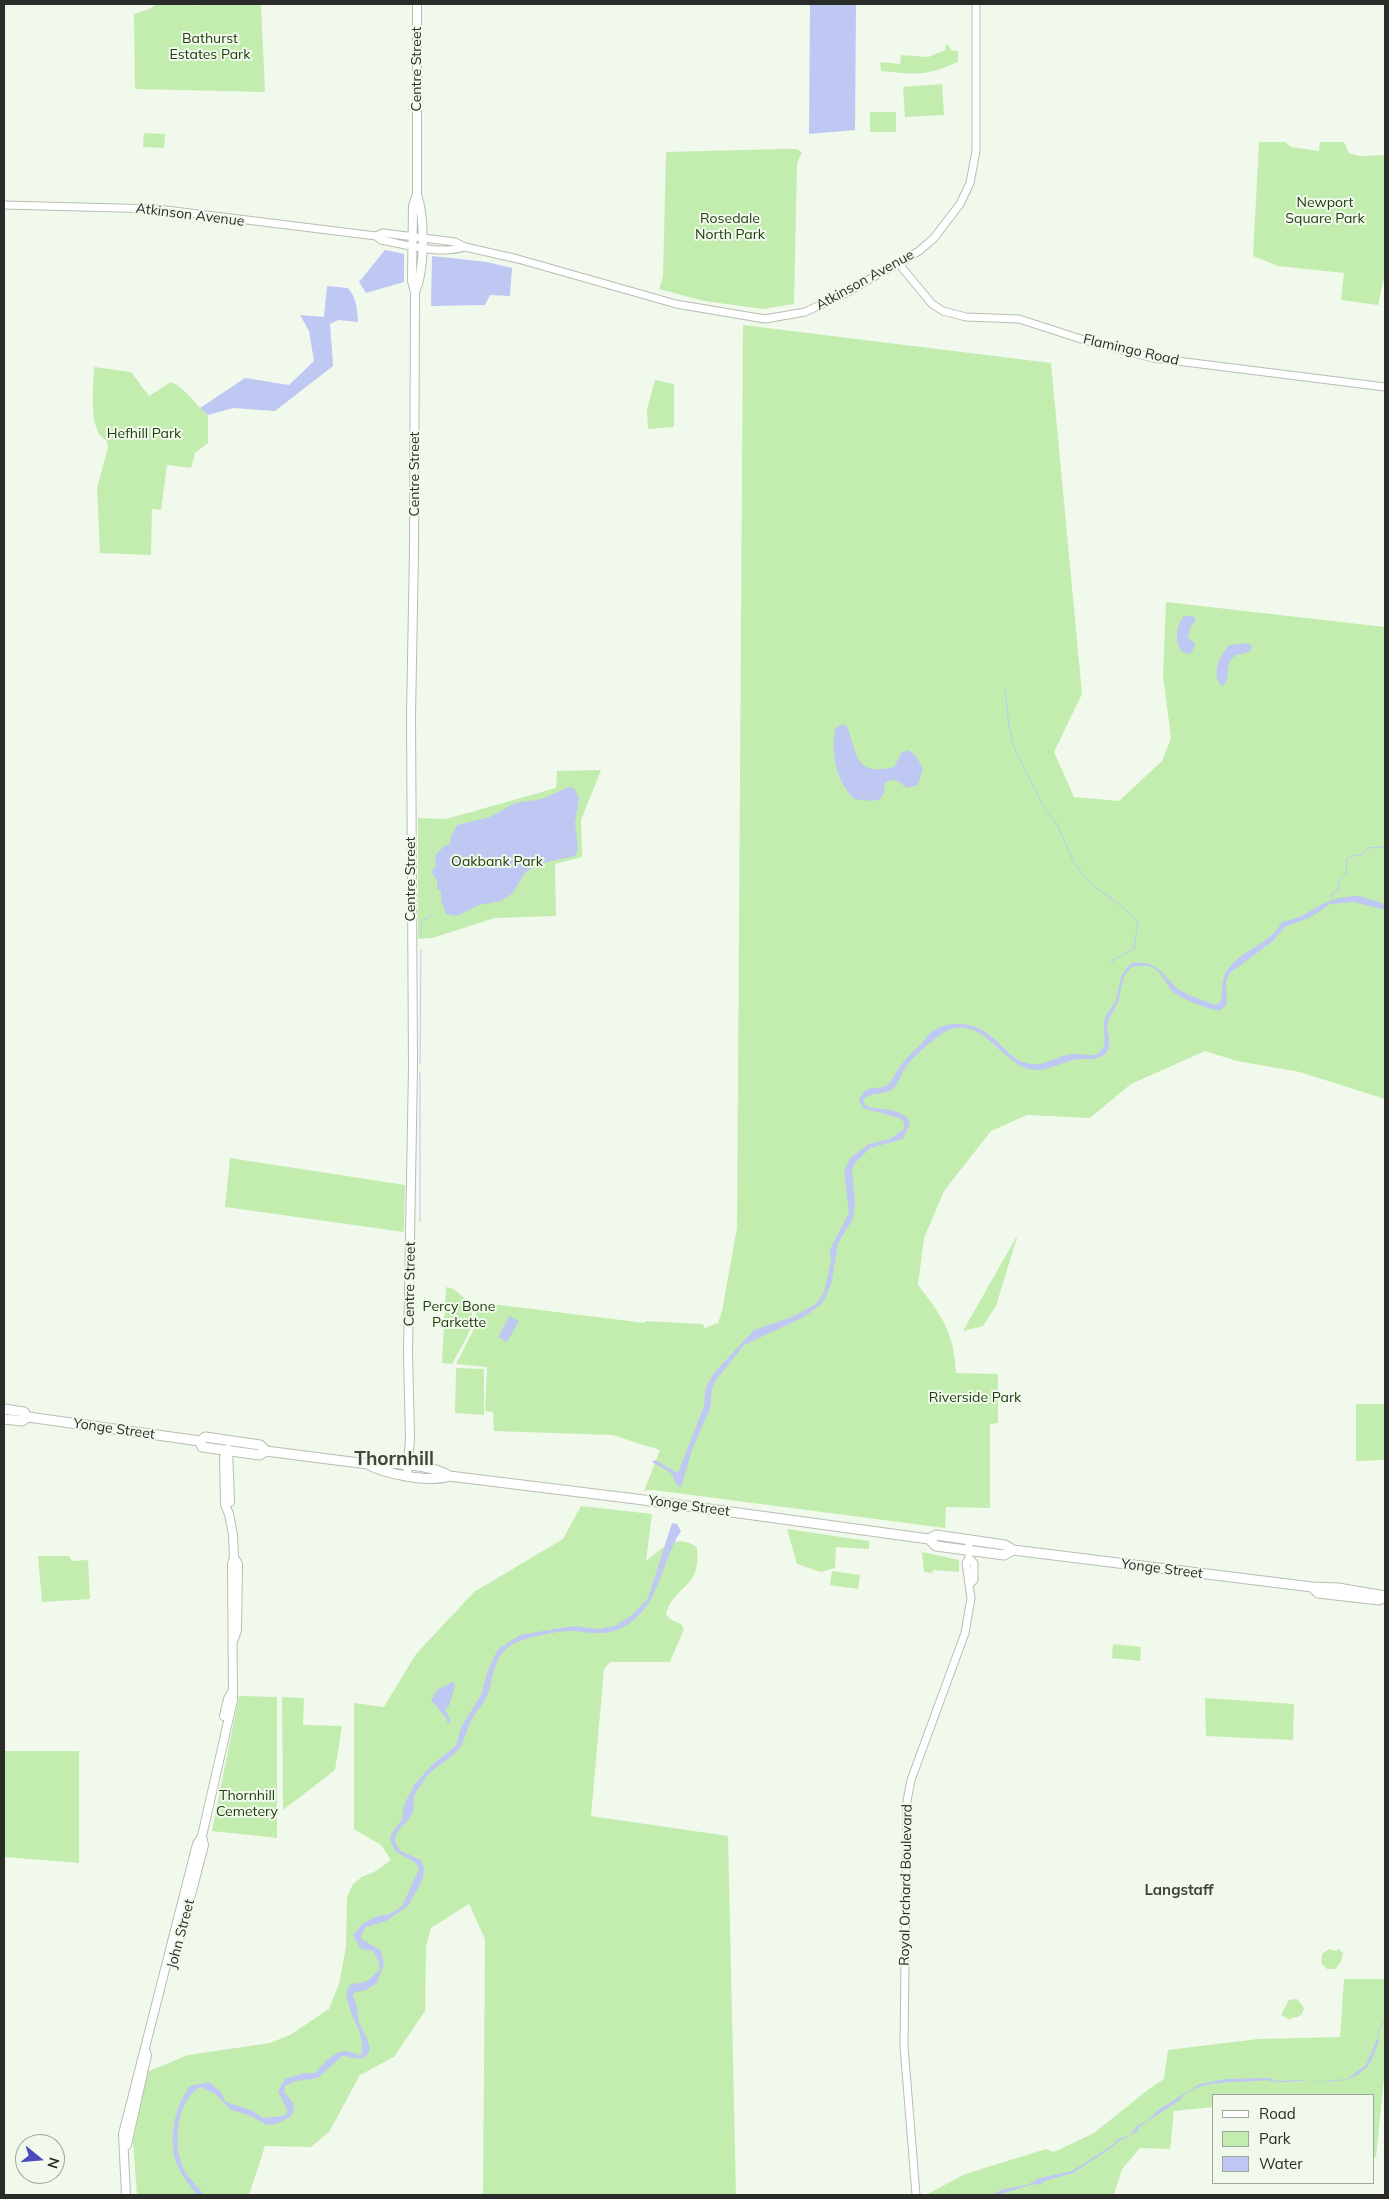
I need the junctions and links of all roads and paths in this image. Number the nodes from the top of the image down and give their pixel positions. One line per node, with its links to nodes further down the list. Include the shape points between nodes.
1 (417, 4): 3 (main road, Centre Street)
2 (976, 4): 11 (street, Atkinson Avenue, via 976,151 970,182 960,204 934,238)
3 (417, 194): 6 (main road, Centre Street, via 413,206); 7 (main road, Centre Street, via 422,206)
4 (4, 205): 5 (street, Atkinson Avenue, via 158,209)
5 (376, 236): 6 (street, Atkinson Avenue, via 382,233); 8 (street, Atkinson Avenue, via 381,240)
6 (413, 237): 7 (street, Atkinson Avenue); 8 (main road, Centre Street)
7 (422, 239): 9 (street, Atkinson Avenue, via 455,242); 10 (main road, Centre Street)
8 (412, 246): 10 (street, Atkinson Avenue); 12 (main road, Centre Street)
9 (465, 247): 10 (street, Atkinson Avenue, via 453,251); 11 (street, Atkinson Avenue, via 676,304 765,319 805,312)
10 (421, 248): 12 (main road, Centre Street, via 420,281)
11 (899, 264): 13 (street, Flamingo Road, via 932,304 943,311 966,317 1019,319 1153,358)
12 (415, 292): 18 (main road, Centre Street, via 410,716 413,1067)
13 (1385, 387)
14 (6, 1407): 15 (main road, Yonge Street, via 24,1412)
15 (28, 1417): 16 (main road, Yonge Street, via 22,1421); 17 (main road, Yonge Street, via 200,1441 202,1447)
16 (4, 1419)
17 (228, 1445): 18 (main road, Yonge Street, via 260,1455 266,1451 366,1464 381,1472); 26 (main road, John Street, via 224,1457 225,1505 229,1511 234,1557 232,1692 211,1779 202,1836 197,1844)
18 (408, 1470): 20 (main road, Yonge Street, via 440,1479 449,1476)
19 (946, 1536): 20 (main road, Yonge Street, via 936,1535); 21 (main road, Yonge Street); 22 (main road)
20 (930, 1539): 22 (main road, Yonge Street, via 936,1546)
21 (969, 1539): 23 (main road, Yonge Street, via 1004,1544); 24 (street, Royal Orchard Boulevard)
22 (946, 1547): 24 (main road, Yonge Street)
23 (1012, 1550): 24 (main road, Yonge Street, via 1004,1555); 25 (main road, Yonge Street, via 1312,1587 1318,1593 1379,1600)
24 (969, 1554): 29 (street, Royal Orchard Boulevard, via 974,1563 974,1580 970,1584 970,1610 965,1634 911,1780 907,1801 904,2046)
25 (1385, 1597)
26 (145, 2050): 27 (main road, John Street, via 123,2134); 28 (main road, John Street, via 147,2055 127,2140)
27 (126, 2195)
28 (131, 2195)
29 (916, 2195)

